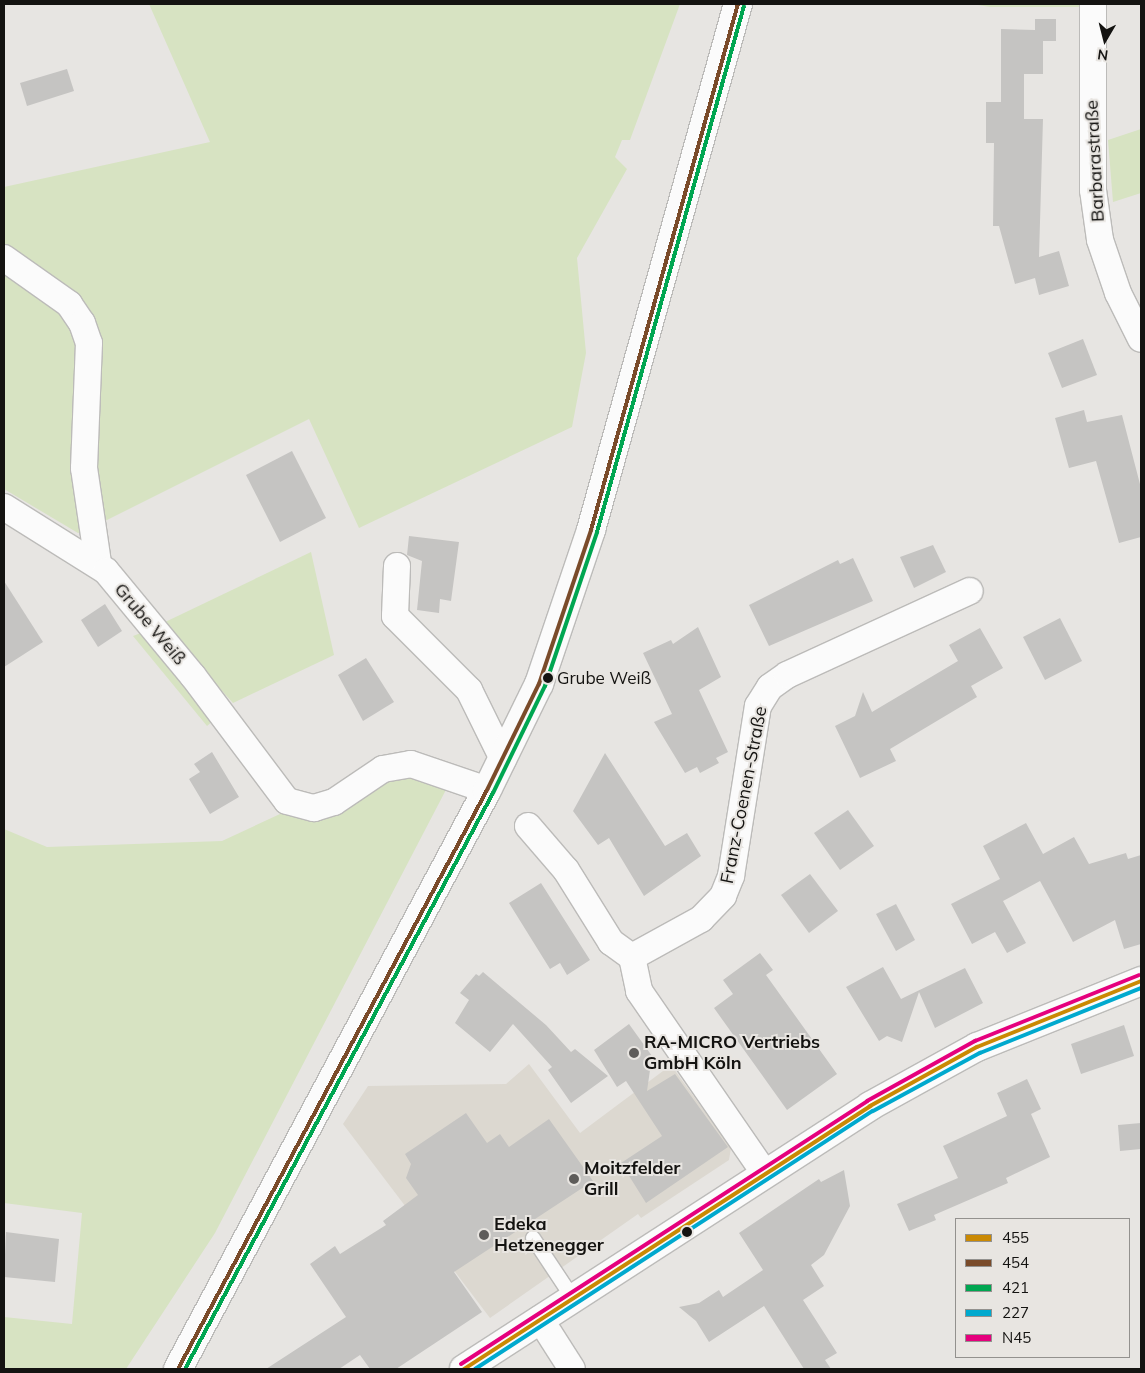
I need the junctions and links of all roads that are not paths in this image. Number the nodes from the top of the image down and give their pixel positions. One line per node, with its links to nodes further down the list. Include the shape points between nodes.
1 (738, 4): 9 (main road, via 591,530 538,684)
2 (1093, 4): 4 (street, Barbarastraße, via 1093,190 1100,240 1118,293)
3 (4, 258): 6 (street, via 69,304 82,322 89,343 84,468)
4 (1141, 339)
5 (4, 507): 6 (street, Grube Weiß)
6 (98, 563): 10 (street, Grube Weiß, via 194,676 287,801 314,808 334,802 384,769 411,764)
7 (397, 566): 9 (street, via 395,616 469,690)
8 (970, 591): 12 (street, Franz-Coenen-Straße, via 787,675 770,687 758,706 730,876 723,896 701,919)
9 (503, 759): 10 (main road)
10 (487, 790): 18 (main road)
11 (528, 826): 12 (street, via 566,870 611,942)
12 (632, 957): 14 (street, via 639,991)
13 (1141, 982): 14 (main road, via 977,1047 870,1106)
14 (764, 1172): 16 (main road)
15 (533, 1238): 16 (lane)
16 (572, 1297): 17 (main road)
17 (540, 1318): 19 (main road); 20 (street)
18 (178, 1369)
19 (464, 1369)
20 (572, 1369)

